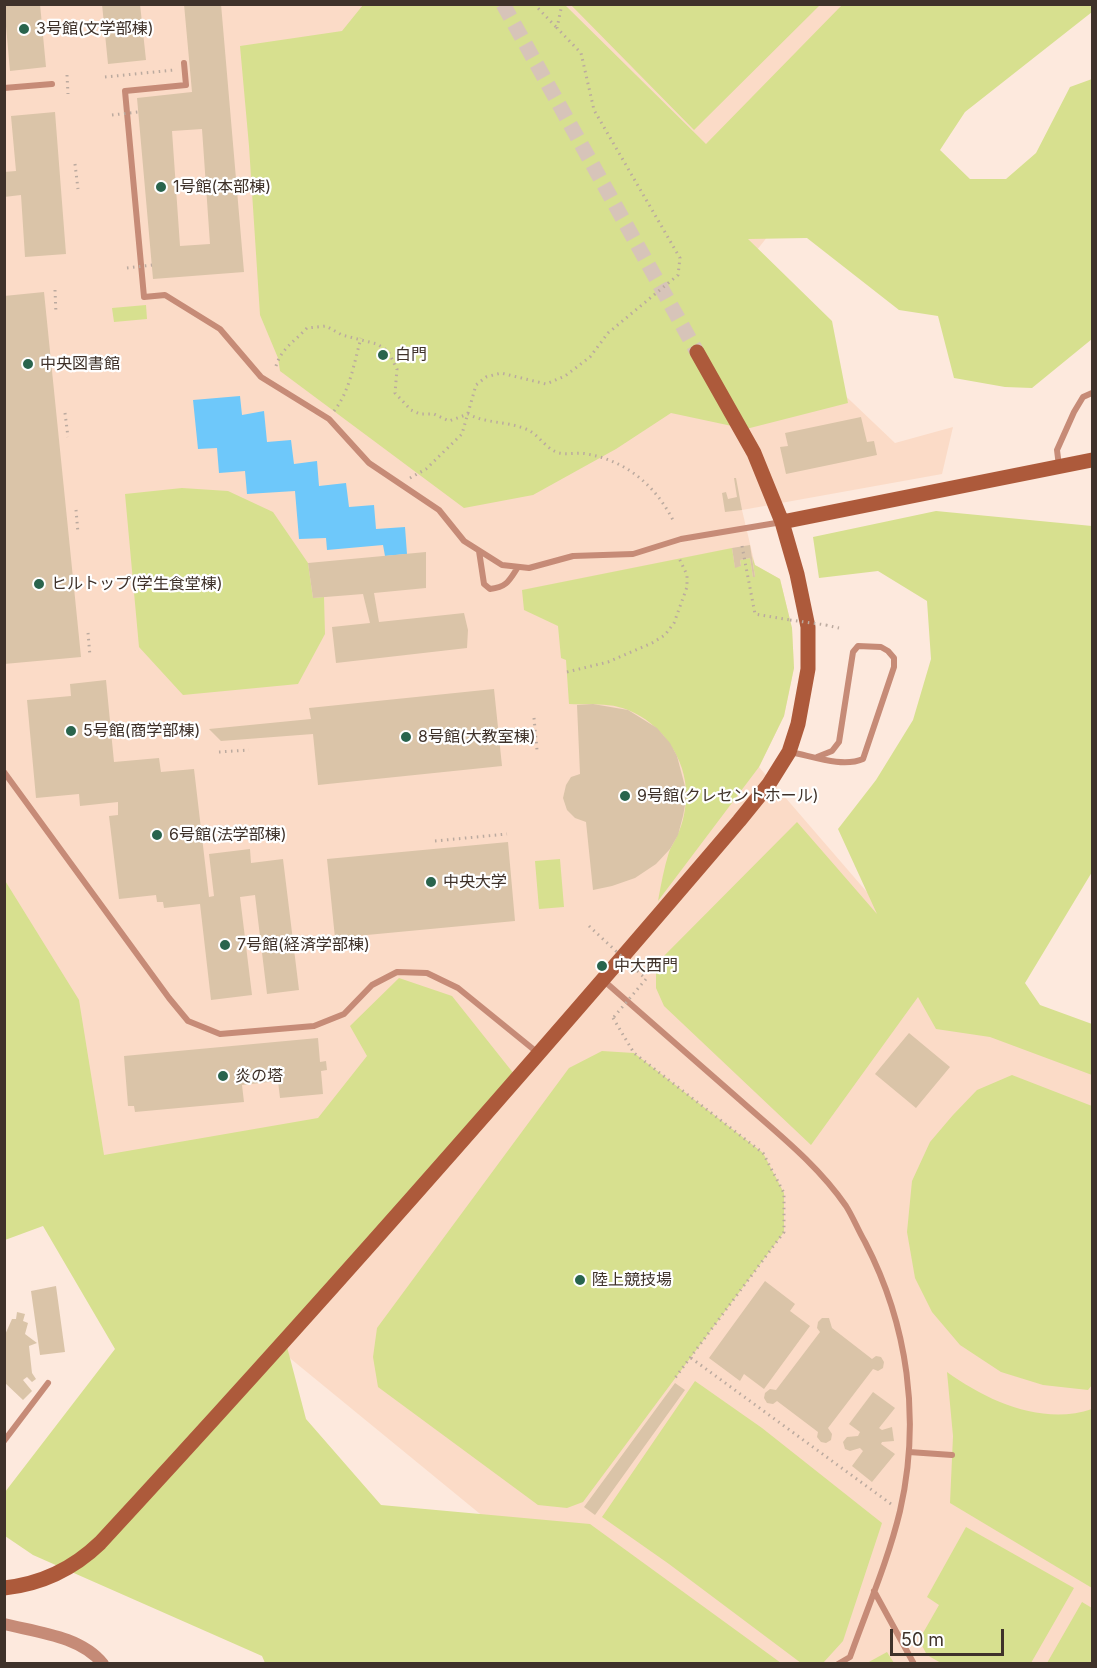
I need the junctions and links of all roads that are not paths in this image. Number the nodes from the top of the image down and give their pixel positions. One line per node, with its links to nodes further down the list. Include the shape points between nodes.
1 (184, 63): 5 (lane, via 186,85)
2 (125, 82): 5 (lane)
3 (52, 84): 4 (lane)
4 (4, 88)
5 (125, 91): 11 (lane, via 144,297 165,296 220,329 261,377 329,419 369,463 439,510 464,541)
6 (697, 352): 10 (street, via 754,453)
7 (1092, 393): 9 (lane, via 1083,397 1074,412 1057,450)
8 (1092, 460): 9 (street)
9 (1059, 466): 10 (street)
10 (782, 522): 12 (lane, via 681,539 633,554 573,556 529,568); 13 (street, via 808,627 809,648 804,698)
11 (479, 551): 12 (lane, via 502,566); 12 (lane, via 484,584 490,589 509,582)
12 (518, 567)
13 (789, 752): 14 (lane); 16 (street, via 739,821)
14 (817, 757): 14 (lane, via 832,751 839,742 853,652 858,646 888,651 894,658 893,676 863,759 852,764)
15 (4, 772): 17 (lane, via 188,1021 220,1034 314,1026 344,1014 372,985 397,972 427,973 458,988)
16 (602, 980): 17 (street); 20 (lane, via 803,1155 846,1206 892,1305 905,1358)
17 (538, 1054): 22 (street, via 100,1543 72,1566 43,1580)
18 (48, 1383): 19 (lane)
19 (4, 1441)
20 (909, 1452): 21 (lane); 23 (lane, via 900,1511)
21 (952, 1455)
22 (4, 1588)
23 (874, 1591): 26 (lane, via 850,1657); 27 (lane)
24 (4, 1624): 25 (street, via 75,1643)
25 (102, 1664)
26 (838, 1664)
27 (914, 1664)

